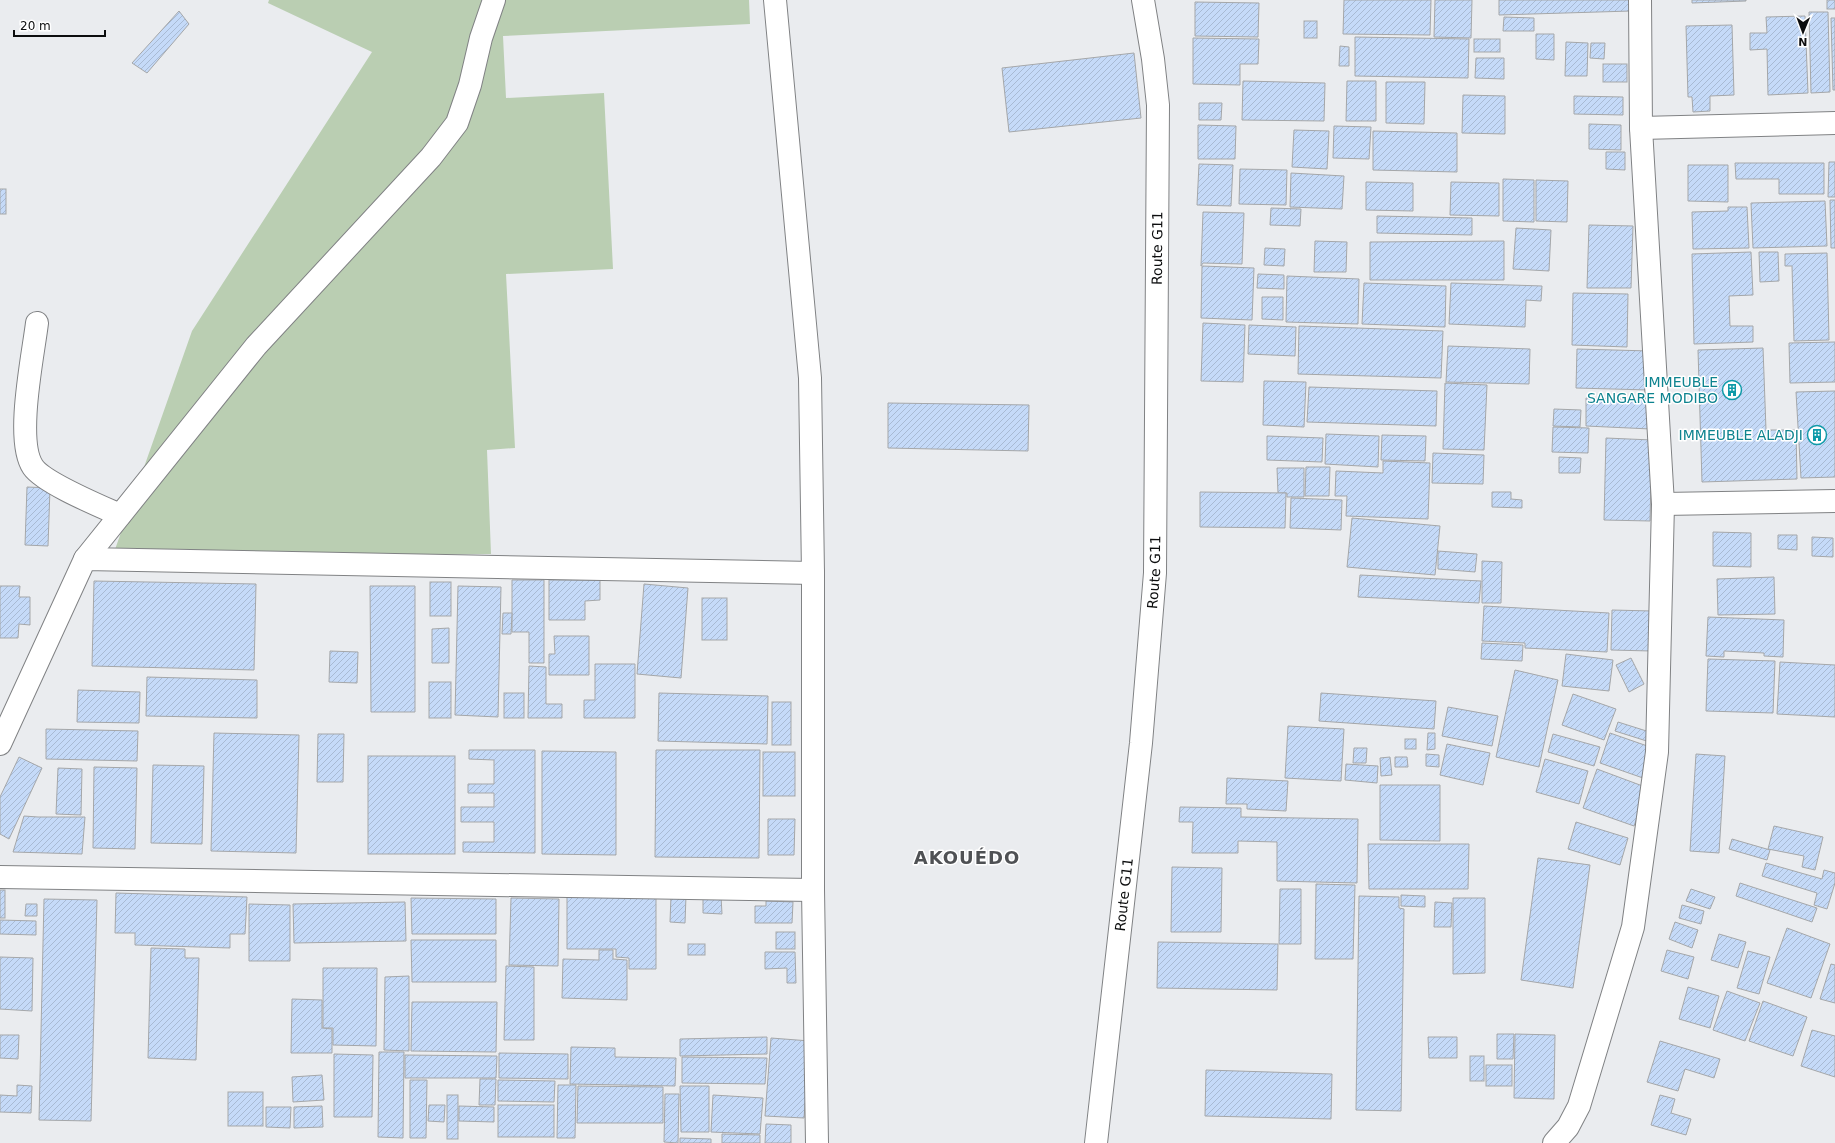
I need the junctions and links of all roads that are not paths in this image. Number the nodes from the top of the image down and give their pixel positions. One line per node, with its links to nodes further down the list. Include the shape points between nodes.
1 (494, 0): 10 (street, via 457,123 431,157 256,346)
2 (775, 0): 12 (street, via 810,378)
3 (1143, 0): 17 (street, Route G11, via 1158,105 1155,572 1141,743)
4 (1640, 0): 6 (street)
5 (1835, 123): 6 (street)
6 (1642, 128): 9 (street)
7 (37, 323): 10 (street, via 24,425 26,450 33,467 47,480)
8 (1835, 501): 9 (street)
9 (1663, 504): 18 (street, via 1657,752 1633,927 1579,1106 1568,1127)
10 (120, 515): 11 (street)
11 (85, 559): 12 (street); 13 (street)
12 (814, 573): 15 (street)
13 (0, 744)
14 (0, 877): 15 (street)
15 (814, 890): 16 (street)
16 (817, 1143)
17 (1096, 1143)
18 (1554, 1143)

